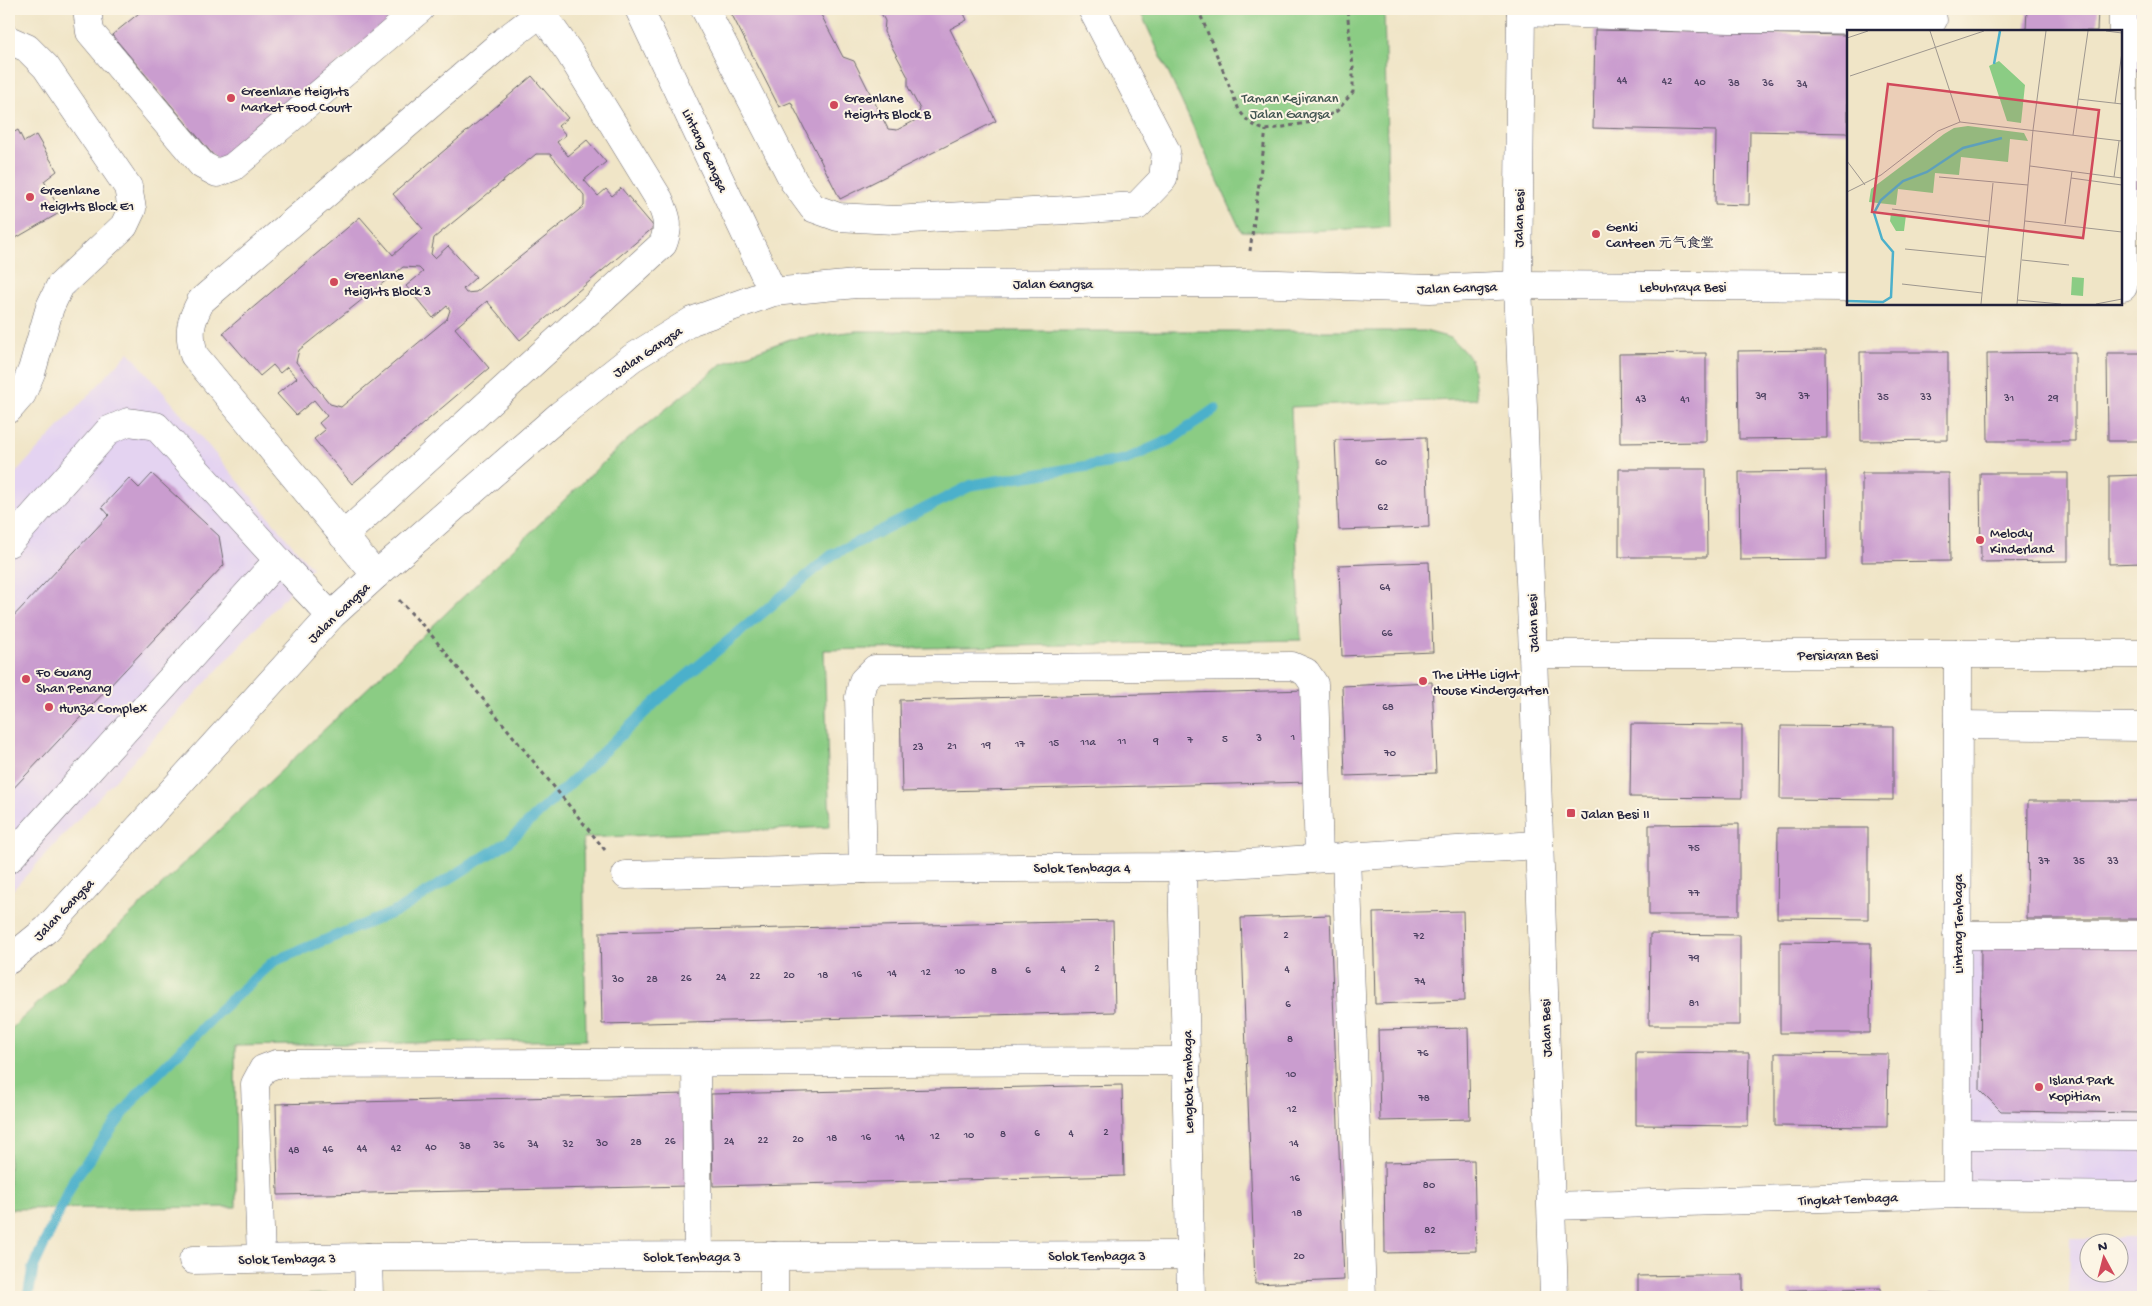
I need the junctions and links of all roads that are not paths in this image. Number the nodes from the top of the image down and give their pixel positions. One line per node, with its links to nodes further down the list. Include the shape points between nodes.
1 (86, 9): 2 (street, via 90,32 202,165 217,173 233,167)
2 (420, 9)
3 (639, 9): 16 (street, Lintang Gangsa)
4 (706, 9): 5 (street, via 794,182 813,208 838,217 894,220 1137,206 1163,179 1166,151)
5 (1092, 9)
6 (2123, 9): 12 (street)
7 (1521, 10): 9 (street); 13 (street, Jalan Besi)
8 (544, 11): 18 (street, via 659,199 668,230 663,244); 18 (street, via 504,41 201,300 192,319 190,337 194,355)
9 (1730, 14): 10 (street)
10 (1933, 20)
11 (9, 40): 17 (street, via 27,48 46,67 128,187 132,209 124,226 60,286 50,307 32,370 22,394)
12 (2133, 108): 15 (street)
13 (1518, 285): 14 (street, Lebuhraya Besi); 16 (street, Jalan Gangsa, via 1430,289 1245,283 856,284); 23 (street, Jalan Besi)
14 (1847, 287)
15 (2129, 287)
16 (773, 292): 21 (street, Jalan Gangsa, via 692,321 632,358 560,415)
17 (9, 409)
18 (343, 536): 21 (street)
19 (9, 543): 20 (street, via 109,430 128,422 156,426)
20 (278, 560): 22 (street); 30 (street)
21 (376, 576): 22 (street, Jalan Gangsa)
22 (331, 616): 36 (street, Jalan Gangsa, via 47,929)
23 (1533, 654): 24 (street, Persiaran Besi); 28 (street, Jalan Besi)
24 (1958, 654): 25 (street, Persiaran Besi); 26 (street, Lintang Tembaga)
25 (2143, 654)
26 (1958, 726): 27 (street); 34 (street, Lintang Tembaga)
27 (2143, 727)
28 (1538, 845): 29 (street, Solok Tembaga 4); 43 (street, Jalan Besi)
29 (1333, 857): 31 (street, Solok Tembaga 4); 32 (street, via 1314,684 1306,672 1292,666 876,669 863,681 859,697); 54 (street)
30 (9, 859)
31 (1182, 866): 32 (street, Solok Tembaga 4); 37 (street, Lengkok Tembaga)
32 (863, 869): 33 (street, Solok Tembaga 4)
33 (626, 875)
34 (1957, 934): 35 (street); 39 (street, Lintang Tembaga)
35 (2143, 935)
36 (9, 960)
37 (1186, 1061): 38 (street); 44 (street, Lengkok Tembaga)
38 (696, 1063): 45 (street); 48 (street, via 276,1064 263,1069 255,1084)
39 (1958, 1135): 40 (street); 41 (street, Lintang Tembaga)
40 (2143, 1136)
41 (1957, 1194): 42 (street, Tingkat Tembaga); 43 (street, Tingkat Tembaga)
42 (2143, 1196)
43 (1552, 1206): 55 (street, Jalan Besi)
44 (1190, 1255): 46 (street, Solok Tembaga 3); 52 (street, Lengkok Tembaga)
45 (698, 1256): 46 (street, Solok Tembaga 3); 47 (street, Solok Tembaga 3)
46 (774, 1256): 51 (street)
47 (368, 1257): 48 (street, Solok Tembaga 3); 50 (street)
48 (261, 1258): 49 (street, Solok Tembaga 3)
49 (194, 1260)
50 (370, 1297)
51 (774, 1297)
52 (1191, 1297)
53 (1341, 1297): 54 (street)
54 (1362, 1297)
55 (1554, 1297)

